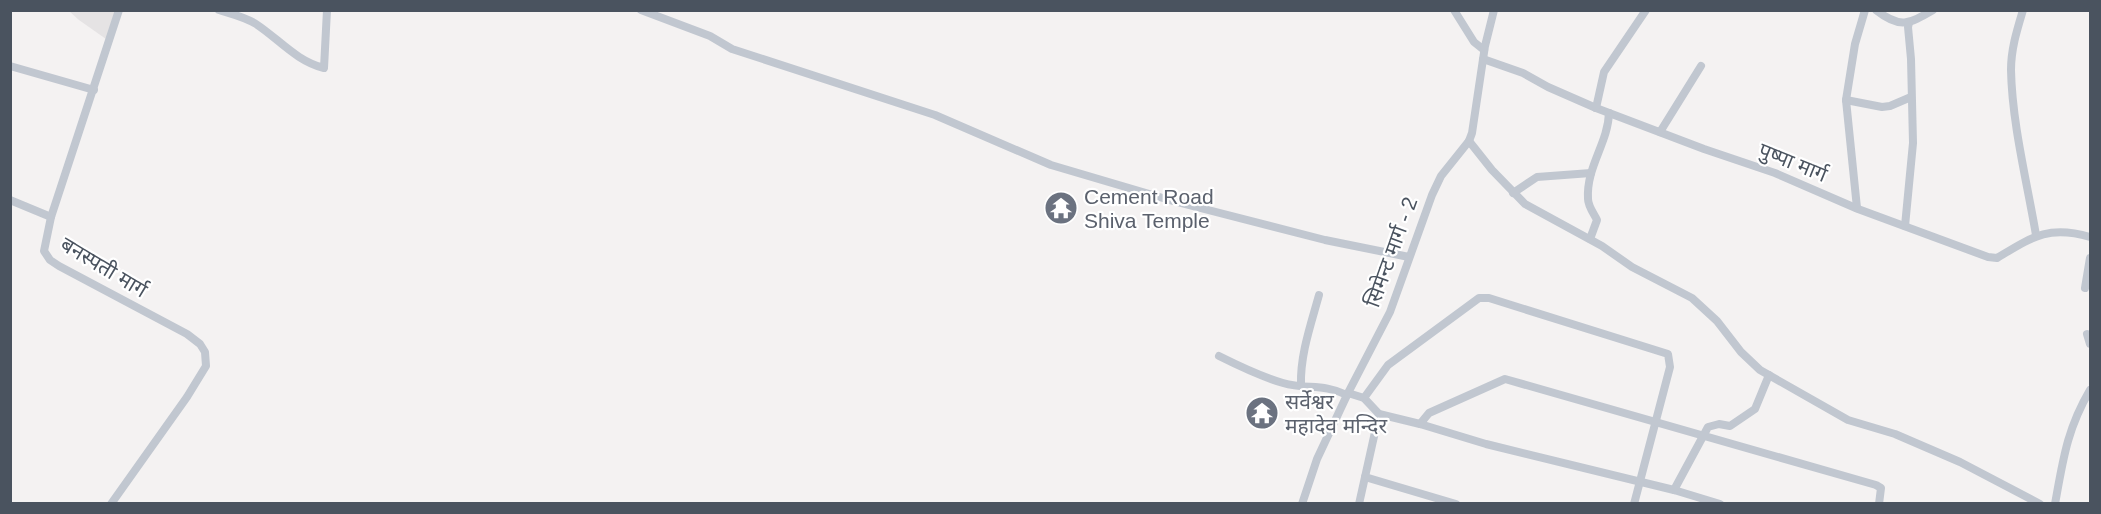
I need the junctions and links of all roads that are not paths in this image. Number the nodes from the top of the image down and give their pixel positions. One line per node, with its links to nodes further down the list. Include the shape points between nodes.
1 (119, 10): 18 (street, बनस्पती मार्ग)
2 (219, 10): 3 (street, via 254,23 290,52 324,68)
3 (327, 10)
4 (640, 10): 34 (street, via 710,36 732,49 935,115 1051,165 1173,201)
5 (1454, 10): 14 (street)
6 (1460, 10): 14 (street)
7 (1494, 10): 15 (street, सिमेन्ट मार्ग - 2)
8 (1646, 10): 21 (street, via 1604,72)
9 (1865, 10): 20 (street)
10 (1876, 10): 13 (street, via 1888,20)
11 (1933, 10): 13 (street)
12 (2023, 10): 31 (street, via 2011,68 2013,103)
13 (1909, 23): 19 (street)
14 (1463, 24): 15 (street)
15 (1483, 55): 21 (street, पुष्पा मार्ग); 24 (street, सिमेन्ट मार्ग - 2)
16 (10, 66): 18 (street)
17 (1701, 66): 23 (street)
18 (94, 90): 29 (street, बनस्पती मार्ग)
19 (1911, 97): 20 (street, via 1882,107); 30 (street, via 1912,142)
20 (1846, 100): 28 (street)
21 (1596, 108): 22 (street, पुष्पा मार्ग)
22 (1609, 113): 23 (street, पुष्पा मार्ग); 25 (street)
23 (1660, 132): 28 (street, पुष्पा मार्ग, via 1775,173)
24 (1469, 141): 26 (street); 34 (street, सिमेन्ट मार्ग - 2, via 1441,176)
25 (1591, 173): 26 (street, via 1537,177); 33 (street, via 1587,201 1597,220)
26 (1513, 192): 33 (street, via 1525,204)
27 (10, 200): 29 (street)
28 (1857, 208): 30 (street, पुष्पा मार्ग)
29 (51, 217): 53 (street, बनस्पती मार्ग, via 44,245 50,260 187,334 200,344 206,359 206,366 187,397)
30 (1905, 226): 31 (street, पुष्पा मार्ग, via 1996,258)
31 (2036, 235): 32 (street, पुष्पा मार्ग, via 2069,231)
32 (2091, 237)
33 (1590, 239): 41 (street, via 1632,267 1692,297 1741,352)
34 (1409, 257): 44 (street, सिमेन्ट मार्ग - 2, via 1390,312)
35 (2091, 258): 36 (street)
36 (2085, 288)
37 (1319, 295): 42 (street, via 1300,371)
38 (2087, 334): 39 (street)
39 (2091, 344)
40 (1219, 356): 42 (street, via 1285,384)
41 (1769, 375): 49 (street, via 1755,409 1730,426 1708,427); 60 (street, via 1848,420 1895,434)
42 (1301, 386): 44 (street)
43 (2091, 390): 61 (street, via 2073,422)
44 (1347, 394): 45 (street); 54 (street, सिमेन्ट मार्ग - 2, via 1317,459)
45 (1364, 398): 46 (street); 47 (street, via 1388,365 1479,298 1489,298 1668,354 1670,367)
46 (1379, 414): 48 (street); 50 (street)
47 (1654, 423): 48 (street, via 1505,379 1429,412); 49 (street); 51 (street)
48 (1420, 424): 51 (street)
49 (1702, 435): 52 (street); 59 (street, via 1876,485 1881,488)
50 (1365, 477): 55 (street); 56 (street)
51 (1638, 483): 52 (street); 57 (street)
52 (1674, 490): 58 (street)
53 (111, 504)
54 (1302, 504)
55 (1359, 504)
56 (1456, 504)
57 (1634, 504)
58 (1720, 504)
59 (1879, 504)
60 (2040, 504)
61 (2055, 504)

